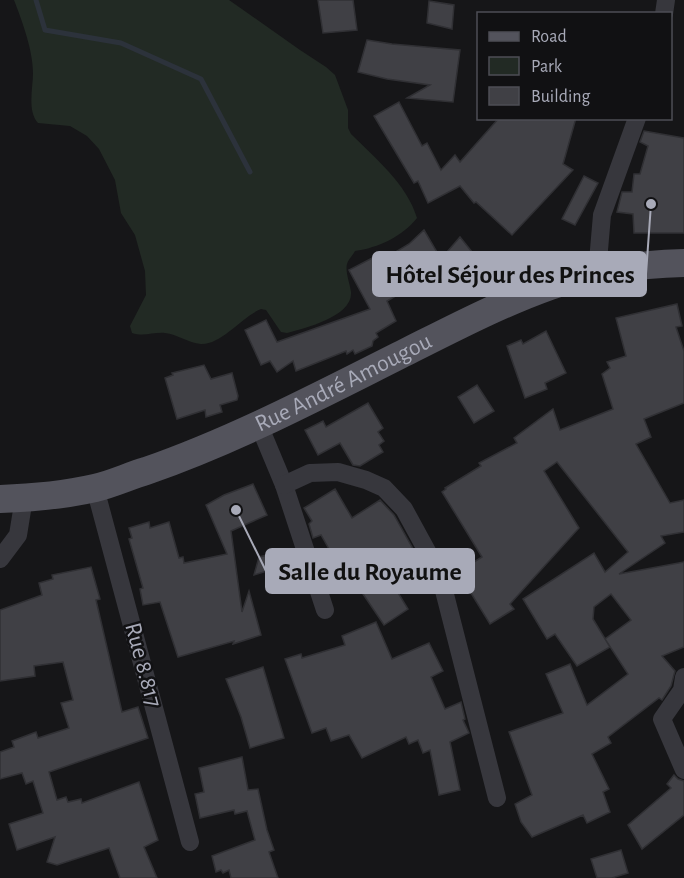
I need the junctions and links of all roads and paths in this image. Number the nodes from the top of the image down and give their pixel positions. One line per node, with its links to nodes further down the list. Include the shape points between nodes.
1 (636, 120): 3 (street, via 602,215)
2 (684, 263): 3 (main road, Rue André Amougou)
3 (597, 273): 4 (main road, Rue André Amougou, via 522,296)
4 (260, 425): 5 (street); 6 (main road, Rue André Amougou)
5 (284, 485): 9 (street); 12 (street, via 310,473 338,471 384,488 404,508 440,575)
6 (95, 488): 7 (main road, Rue André Amougou); 13 (street, Rue 8.817)
7 (12, 498): 8 (street, via 18,535)
8 (0, 559)
9 (325, 610)
10 (684, 677): 11 (street, via 682,690 662,719)
11 (684, 770)
12 (497, 798)
13 (190, 842)

